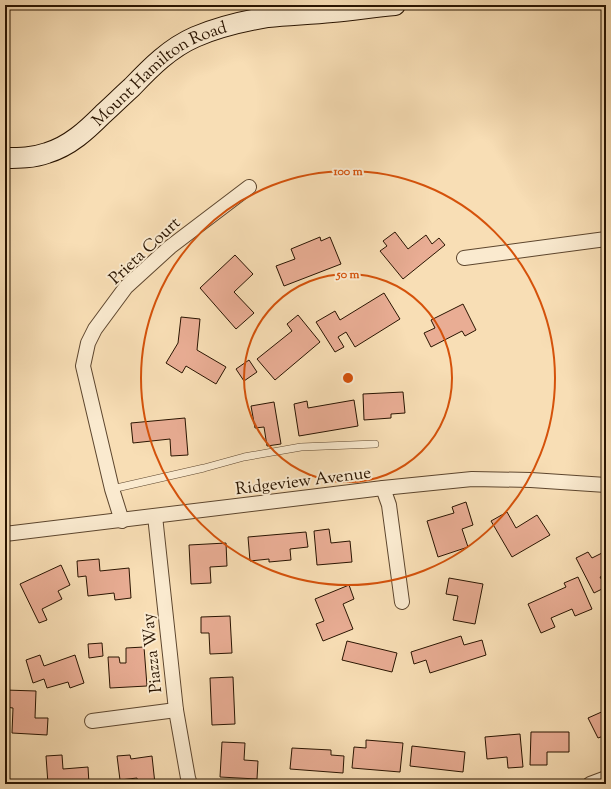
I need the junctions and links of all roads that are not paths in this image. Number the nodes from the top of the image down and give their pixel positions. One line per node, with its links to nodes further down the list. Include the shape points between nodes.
1 (395, 5): 2 (main road, Mount Hamilton Road, via 269,17 246,21 195,37 154,63 75,139 48,153)
2 (5, 158)
3 (249, 187): 9 (street, Prieta Court, via 170,247 126,287 95,329 88,343 83,366)
4 (606, 239): 5 (street)
5 (464, 258)
6 (375, 444): 9 (lane, via 301,447 251,455)
7 (606, 485): 8 (street, Ridgeview Avenue, via 472,478)
8 (383, 488): 10 (street, Ridgeview Avenue); 13 (street, via 389,505)
9 (112, 489): 11 (street, Prieta Court)
10 (155, 516): 11 (street, Ridgeview Avenue); 14 (street, Piazza Way)
11 (122, 521): 12 (street, Ridgeview Avenue)
12 (5, 534)
13 (402, 602)
14 (176, 710): 15 (street); 17 (street, Piazza Way)
15 (92, 721)
16 (606, 778): 18 (street)
17 (190, 784)
18 (590, 784)

